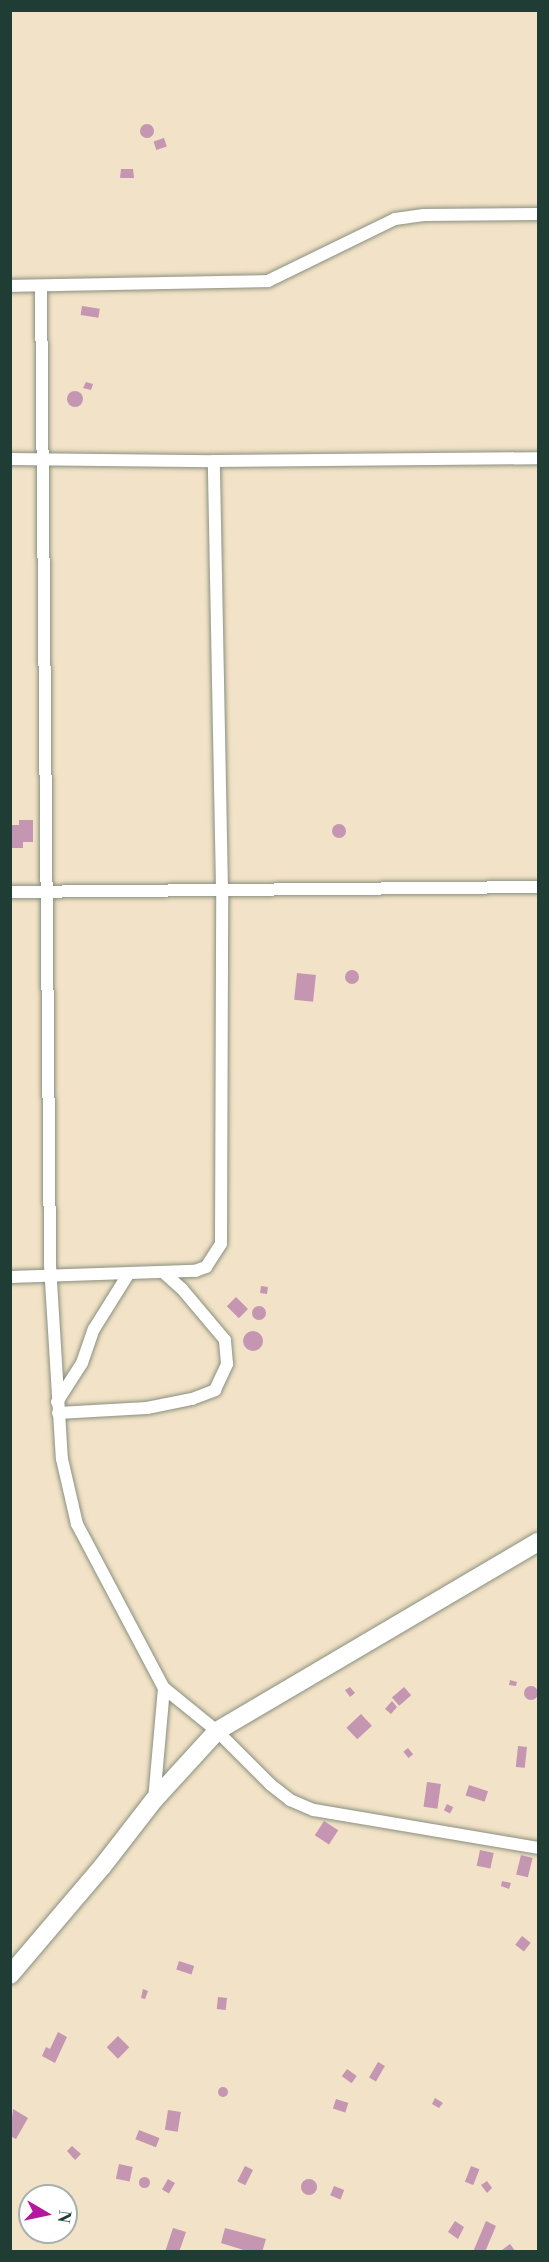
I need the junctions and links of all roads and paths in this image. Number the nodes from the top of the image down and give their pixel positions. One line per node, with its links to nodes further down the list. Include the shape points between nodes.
1 (538, 214): 3 (street, via 424,214 395,219 268,281)
2 (10, 286): 3 (street)
3 (41, 286): 6 (street)
4 (538, 458): 7 (street)
5 (10, 459): 6 (street)
6 (42, 460): 7 (street); 11 (street)
7 (214, 461): 9 (street)
8 (538, 887): 9 (street)
9 (222, 889): 11 (street); 13 (street, via 221,1244 206,1267)
10 (10, 892): 11 (street)
11 (46, 892): 15 (street)
12 (129, 1273): 13 (street); 15 (street); 16 (street, via 94,1329 82,1363)
13 (164, 1273): 16 (street, via 225,1340 227,1364 215,1390 147,1408)
14 (10, 1277): 15 (street)
15 (50, 1277): 16 (street)
16 (58, 1408): 18 (street, via 62,1459 77,1524)
17 (538, 1542): 19 (street)
18 (164, 1688): 19 (street); 20 (street)
19 (217, 1731): 20 (street); 21 (street, via 271,1785 304,1808)
20 (154, 1800): 22 (street, via 102,1868)
21 (538, 1848)
22 (10, 1975)

